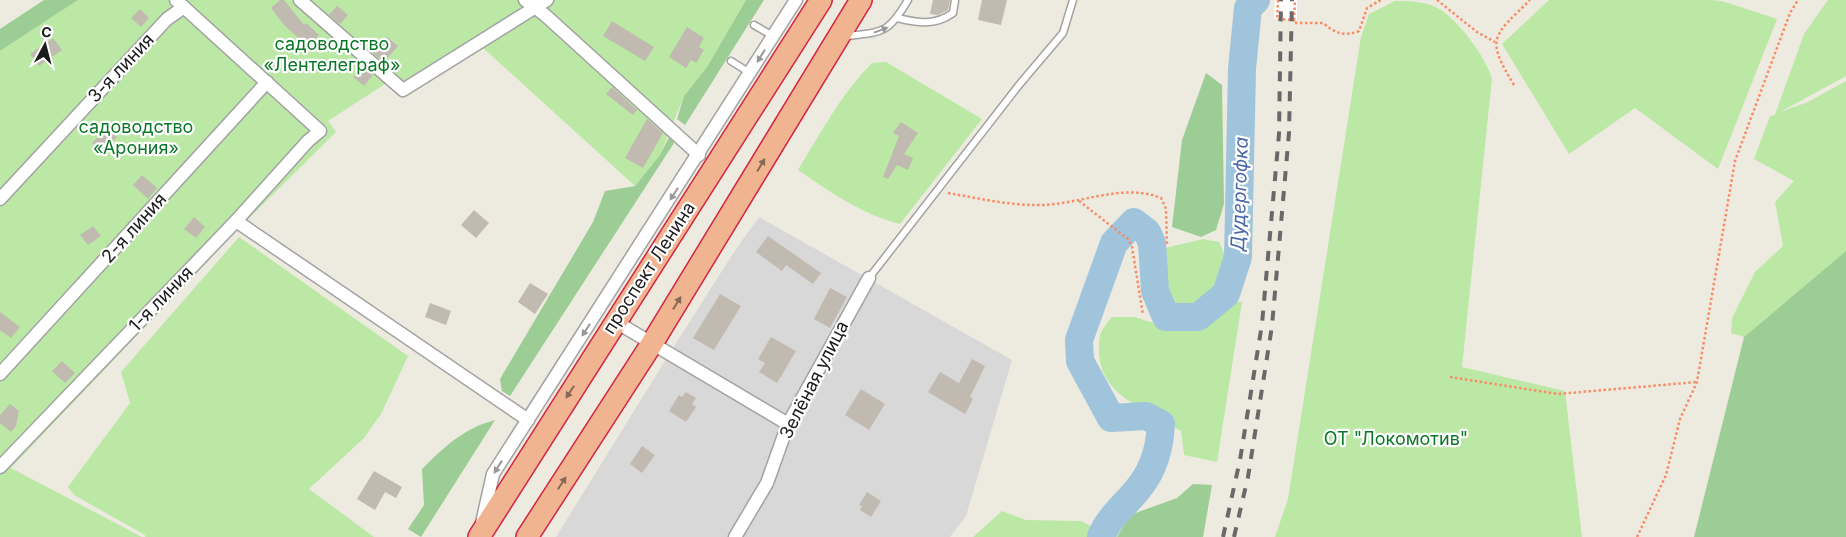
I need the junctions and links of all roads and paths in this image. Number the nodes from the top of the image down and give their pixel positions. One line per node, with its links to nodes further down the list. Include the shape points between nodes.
1 (300, 0): 16 (street, via 403,90)
2 (547, 0): 16 (street)
3 (796, 0): 20 (street)
4 (821, 0): 35 (highway, проспект Ленина)
5 (860, 0): 21 (highway)
6 (908, 0): 17 (lane)
7 (955, 0): 17 (lane, via 953,13 942,21 920,23)
8 (1073, 0): 28 (lane, via 1063,33)
9 (1278, 0): 18 (path, via 1277,19)
10 (1294, 0): 18 (path)
11 (1381, 0): 18 (path, via 1367,8 1359,31 1346,35 1323,23 1294,23)
12 (1437, 0): 22 (path)
13 (1530, 0): 22 (path, via 1501,29)
14 (1798, 0): 39 (path, via 1790,13 1736,161)
15 (180, 4): 25 (street); 29 (street, 3-я линия)
16 (530, 4): 27 (street)
17 (897, 18): 21 (lane, one-way to 17, via 875,33 887,29)
18 (1294, 20)
19 (754, 25): 20 (lane)
20 (773, 36): 24 (street, one-way to 24)
21 (839, 36): 36 (highway, one-way to 21)
22 (1495, 42): 26 (path, via 1500,61)
23 (731, 61): 24 (lane)
24 (750, 73): 27 (street)
25 (267, 82): 31 (street, 1-я линия, via 320,131 308,140); 37 (street, 2-я линия)
26 (1514, 85)
27 (699, 155): 40 (street, one-way to 40)
28 (937, 191): 30 (path, via 1036,205); 33 (lane)
29 (0, 199)
30 (1079, 201): 32 (path, via 1110,194 1145,192 1161,198 1166,209); 34 (path, via 1128,239)
31 (236, 221): 40 (street); 42 (street, 1-я линия)
32 (1167, 244)
33 (869, 278): 41 (street, Зелёная улица)
34 (1143, 315)
35 (616, 322): 36 (street); 43 (highway, проспект Ленина, one-way to 43)
36 (651, 345): 41 (street); 44 (highway, one-way to 36)
37 (0, 374)
38 (1450, 377): 39 (path, via 1558,394)
39 (1698, 382): 46 (path, via 1680,419 1666,475)
40 (528, 420): 43 (street, one-way to 43, via 493,474)
41 (788, 424): 45 (street, Зелёная улица, via 767,482)
42 (0, 467)
43 (479, 537)
44 (527, 537)
45 (735, 537)
46 (1637, 537)

